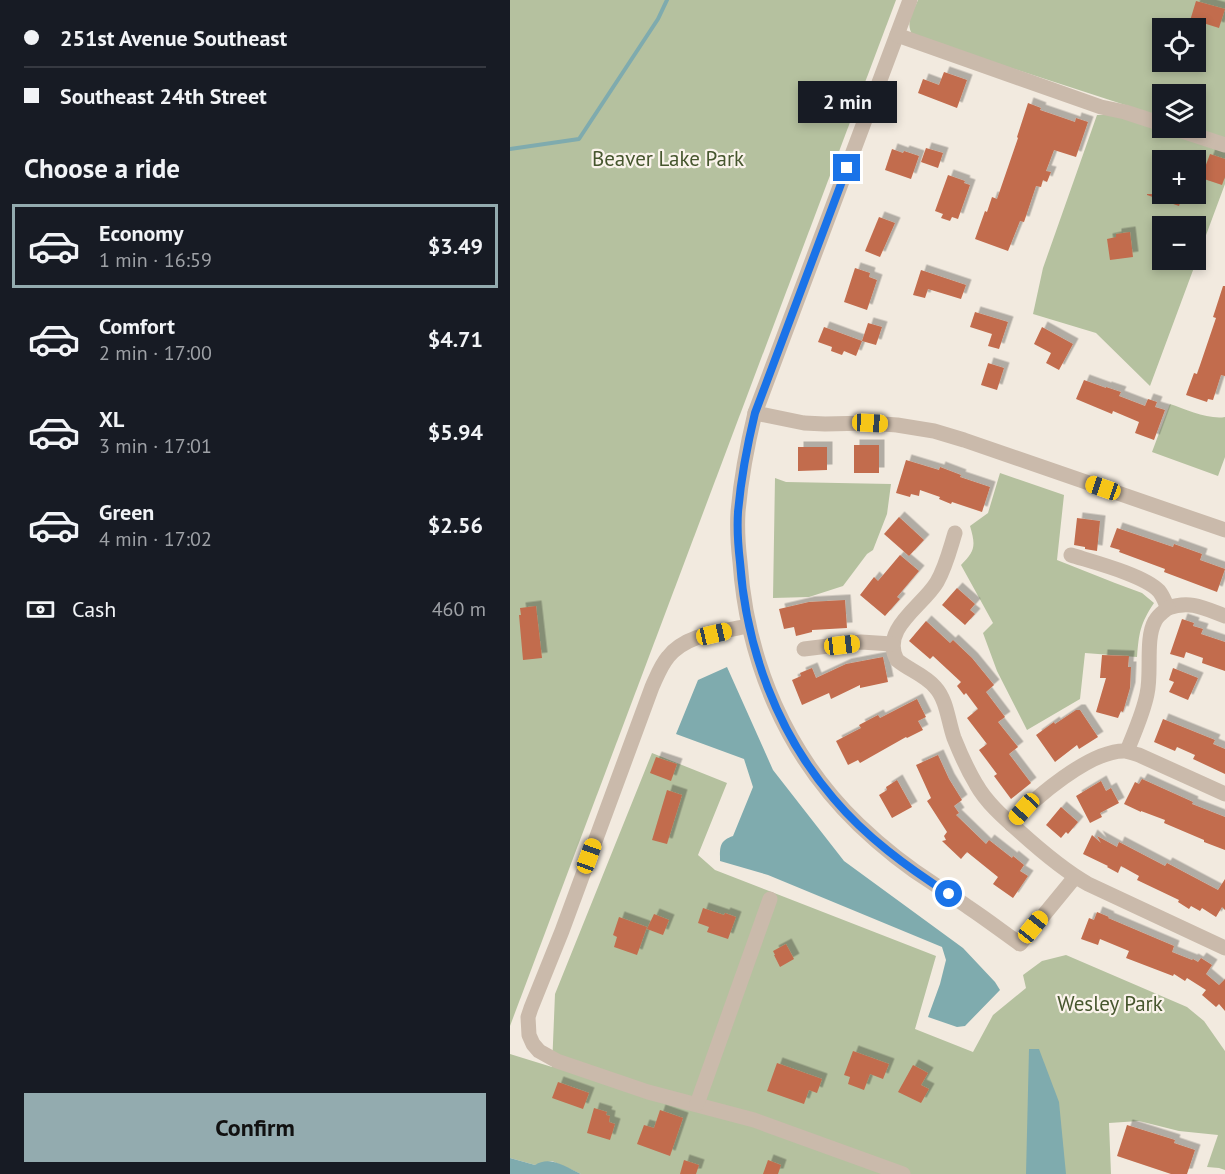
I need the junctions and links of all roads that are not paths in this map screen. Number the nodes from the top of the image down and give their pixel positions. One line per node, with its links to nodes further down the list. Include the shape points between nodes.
1 (910, 0): 2 (street)
2 (897, 35): 3 (street, via 1101,107); 6 (street)
3 (1152, 121)
4 (1204, 138): 5 (street)
5 (1225, 145)
6 (755, 413): 7 (street, via 804,423 886,424 934,431); 12 (street, via 738,514 741,584)
7 (1225, 530)
8 (955, 533): 13 (street, via 939,579 898,629)
9 (1071, 555): 10 (street, via 1146,581 1163,597)
10 (1168, 608): 11 (street, via 1190,604); 15 (street, via 1158,616 1150,635 1147,693)
11 (1225, 616)
12 (748, 626): 18 (street, via 775,706 796,745 833,799 890,853 1020,944); 21 (street, via 684,642 666,659 528,1017 528,1035 533,1044 557,1061)
13 (892, 644): 14 (street, via 861,642); 17 (street, via 897,660 936,688 977,786)
14 (804, 650)
15 (1126, 751): 16 (street); 17 (street, via 1086,763 1037,798)
16 (1225, 794)
17 (1011, 824): 18 (street)
18 (1075, 877): 20 (street)
19 (770, 899): 21 (street)
20 (1225, 948)
21 (697, 1104): 22 (street, via 754,1120)
22 (903, 1174)

